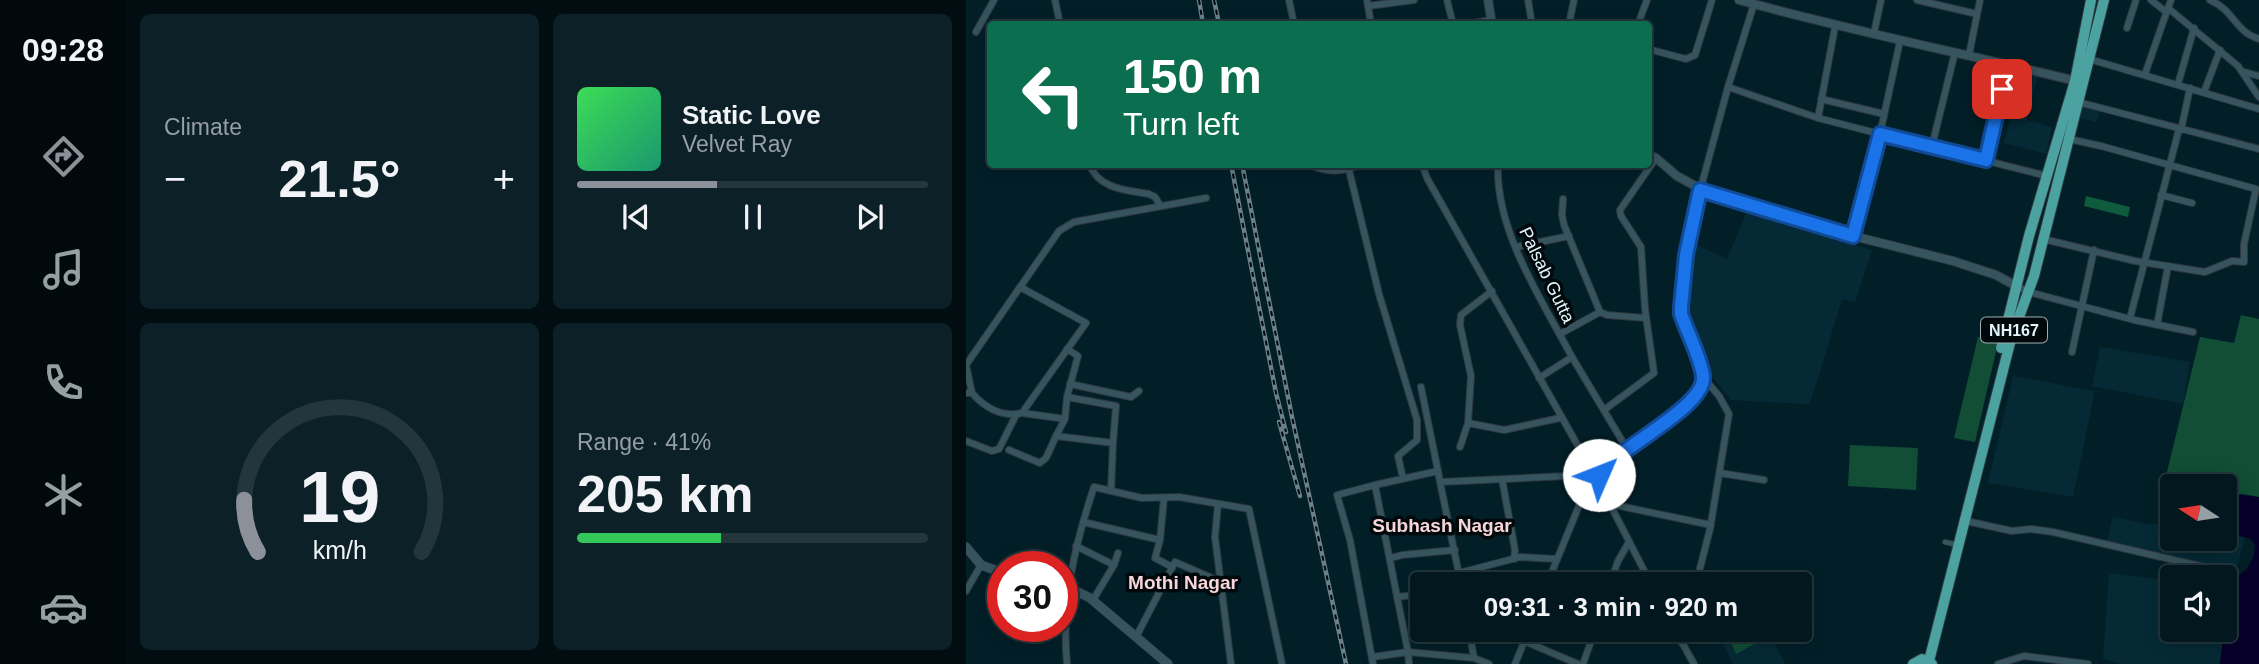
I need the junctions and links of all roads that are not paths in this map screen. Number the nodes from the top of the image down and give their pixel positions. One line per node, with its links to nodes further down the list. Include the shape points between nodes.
1 (994, 0): 37 (street)
2 (1055, 0): 26 (street)
3 (1289, 0): 27 (street)
4 (1414, 0): 22 (street)
5 (1447, 0): 29 (street)
6 (1488, 0): 30 (street)
7 (1528, 0): 31 (street)
8 (1574, 0): 32 (street)
9 (1647, 0): 33 (street)
10 (1712, 0): 41 (street, via 1695,55 1686,59)
11 (1739, 0): 23 (street)
12 (1881, 0): 38 (street)
13 (1917, 0): 21 (street)
14 (1980, 0): 25 (street)
15 (2091, 0): 50 (highway, NH167)
16 (2104, 0): 45 (highway, NH167)
17 (2136, 0): 35 (street)
18 (2151, 0): 24 (street)
19 (2171, 0): 24 (street)
20 (2210, 0): 39 (street, via 2228,10 2245,33)
21 (1934, 2): 25 (street)
22 (1368, 3): 28 (street)
23 (1754, 4): 34 (street); 52 (street)
24 (2167, 10): 36 (street); 48 (street)
25 (1977, 14): 44 (street)
26 (1059, 21)
27 (1293, 21)
28 (1371, 21)
29 (1452, 21)
30 (1491, 21)
31 (1532, 21)
32 (1570, 21)
33 (1639, 21)
34 (1835, 27): 38 (street); 56 (street)
35 (2127, 28)
36 (2194, 28): 42 (street); 51 (street)
37 (976, 32)
38 (1874, 33): 40 (street)
39 (2259, 39)
40 (1900, 41): 43 (street); 59 (street)
41 (1652, 50)
42 (2220, 50): 47 (street); 54 (street)
43 (1955, 52): 44 (street); 64 (street)
44 (1969, 55): 46 (street)
45 (2089, 59): 48 (street); 50 (highway, NH167)
46 (2008, 65): 50 (street); 67 (street)
47 (2243, 72): 49 (street); 55 (street)
48 (2145, 75): 51 (street)
49 (2259, 75)
50 (2079, 82): 57 (highway, NH167); 76 (highway, NH167)
51 (2178, 84): 53 (street)
52 (1728, 87): 60 (street); 77 (street)
53 (2190, 88): 54 (street); 61 (street)
54 (2204, 92): 58 (street)
55 (2259, 97)
56 (1821, 99): 59 (street); 60 (street)
57 (2078, 102): 61 (street); 63 (highway, NH167)
58 (2259, 109)
59 (1884, 114): 62 (street)
60 (1818, 118): 62 (street)
61 (2180, 130): 65 (street); 68 (street)
62 (1880, 134): 64 (street); 84 (street)
63 (2069, 139): 68 (street); 85 (highway, NH167)
64 (1932, 146): 67 (street)
65 (2259, 149)
66 (1652, 156): 77 (street)
67 (1986, 160): 76 (street)
68 (2169, 165): 78 (street); 89 (street, via 2256,189 2244,262 2232,261 2205,272)
69 (1091, 168): 82 (street, via 1105,184 1149,194)
70 (1321, 168): 75 (street)
71 (1353, 168): 75 (street)
72 (1423, 168): 92 (street)
73 (1498, 168): 86 (street, Palsab Gutta)
74 (1645, 168): 96 (street, via 1620,210 1641,247)
75 (1349, 170): 125 (street, via 1378,294 1417,420 1417,440 1398,456)
76 (2047, 176): 90 (highway, NH167)
77 (1700, 190): 84 (street); 106 (street, via 1686,255 1681,314)
78 (2161, 195): 81 (street); 88 (street)
79 (1206, 198): 82 (street)
80 (1563, 199): 83 (street, via 1562,215)
81 (2192, 203)
82 (1160, 205): 91 (street, via 1074,222 1059,231)
83 (1569, 236): 86 (street); 95 (street)
84 (1853, 236): 90 (street, via 1953,261)
85 (2043, 239): 87 (street); 93 (highway, NH167)
86 (1516, 247): 100 (street, Palsab Gutta)
87 (2094, 250): 88 (street); 94 (street)
88 (2143, 262): 89 (street); 97 (street)
89 (2168, 266): 98 (street)
90 (2017, 286): 93 (street); 175 (highway, NH167, via 1949,543)
91 (1020, 287): 101 (street, via 1086,323); 104 (street)
92 (1492, 291): 105 (street); 116 (street, via 1461,315 1471,376)
93 (2029, 292): 94 (street); 135 (highway, NH167, via 2011,339)
94 (2081, 305): 97 (street); 102 (street)
95 (1600, 312): 96 (street); 100 (street)
96 (1646, 318): 112 (street, via 1654,373)
97 (2130, 318): 98 (street)
98 (2157, 324): 99 (street)
99 (2193, 332)
100 (1560, 334): 103 (street, Palsab Gutta)
101 (1067, 349): 107 (street, via 1078,356); 113 (street)
102 (2072, 352)
103 (1572, 357): 105 (street); 112 (street, Palsab Gutta)
104 (966, 365): 110 (street)
105 (1539, 378): 114 (street)
106 (1704, 378): 121 (street, via 1699,392 1656,431); 124 (street, via 1729,414)
107 (1070, 384): 109 (street, via 1130,397); 111 (street)
108 (1421, 387): 123 (street)
109 (1139, 391)
110 (969, 393): 113 (street, via 992,410)
111 (1067, 397): 115 (street); 119 (street, via 1116,406)
112 (1604, 410): 121 (street, Palsab Gutta)
113 (1019, 414): 115 (street); 118 (street, via 999,449 987,450)
114 (1560, 418): 116 (street, via 1504,430); 126 (street)
115 (1065, 419): 117 (street)
116 (1468, 423): 120 (street)
117 (1056, 436): 119 (street); 122 (street, via 1040,463)
118 (966, 441)
119 (1113, 443): 131 (street)
120 (1460, 447)
121 (1627, 449): 126 (street)
122 (1009, 450)
123 (1438, 471): 129 (street); 130 (street)
124 (1720, 473): 128 (street); 137 (street)
125 (1402, 474)
126 (1593, 475): 127 (street); 134 (street); 147 (street)
127 (1502, 479): 129 (street); 146 (street)
128 (1764, 480)
129 (1440, 482): 142 (street)
130 (1376, 485): 145 (street); 174 (street, via 1337,495)
131 (1111, 491): 132 (street); 136 (street, via 1094,487)
132 (1164, 498): 133 (street); 138 (street)
133 (1218, 504): 159 (street, via 1215,537); 180 (street, via 1250,509)
134 (1610, 504): 137 (street); 139 (street)
135 (1966, 521): 150 (street, via 2012,531 2053,532); 175 (highway, NH167)
136 (1083, 522): 138 (street); 140 (street)
137 (1711, 525): 158 (street)
138 (1160, 540): 152 (street, via 1155,558)
139 (1629, 542): 156 (street); 157 (street)
140 (1076, 546): 143 (street); 149 (street)
141 (966, 547): 148 (main road)
142 (1455, 550): 145 (street); 153 (street)
143 (1075, 551)
144 (1118, 553): 149 (street)
145 (1391, 558): 163 (street)
146 (1514, 559): 147 (street); 154 (street)
147 (1557, 559): 155 (street)
148 (981, 565): 151 (main road); 160 (street)
149 (1114, 565): 164 (street)
150 (2196, 565)
151 (987, 567)
152 (1172, 567): 159 (street, via 1175,562); 165 (street)
153 (1459, 572)
154 (1463, 572)
155 (1552, 572)
156 (1614, 572)
157 (1645, 572)
158 (1699, 572)
159 (1221, 582): 179 (street)
160 (966, 592)
161 (1078, 592): 164 (main road)
162 (1410, 596): 163 (street)
163 (1397, 597): 172 (street)
164 (1093, 600): 165 (main road)
165 (1136, 637): 178 (main road)
166 (1066, 642): 177 (street)
167 (1471, 642): 173 (street)
168 (1524, 642): 183 (street)
169 (1526, 642): 184 (street)
170 (1590, 642): 184 (street)
171 (1682, 643): 176 (street)
172 (1408, 652): 173 (street); 174 (street); 181 (street)
173 (1474, 658): 182 (street)
174 (1373, 660)
175 (1924, 662)
176 (1692, 663)
177 (1067, 664)
178 (1168, 664)
179 (1231, 664)
180 (1282, 664)
181 (1409, 664)
182 (1489, 664)
183 (1515, 664)
184 (1581, 664)
185 (1998, 664): 186 (street, via 2024,656)
186 (2088, 664)

